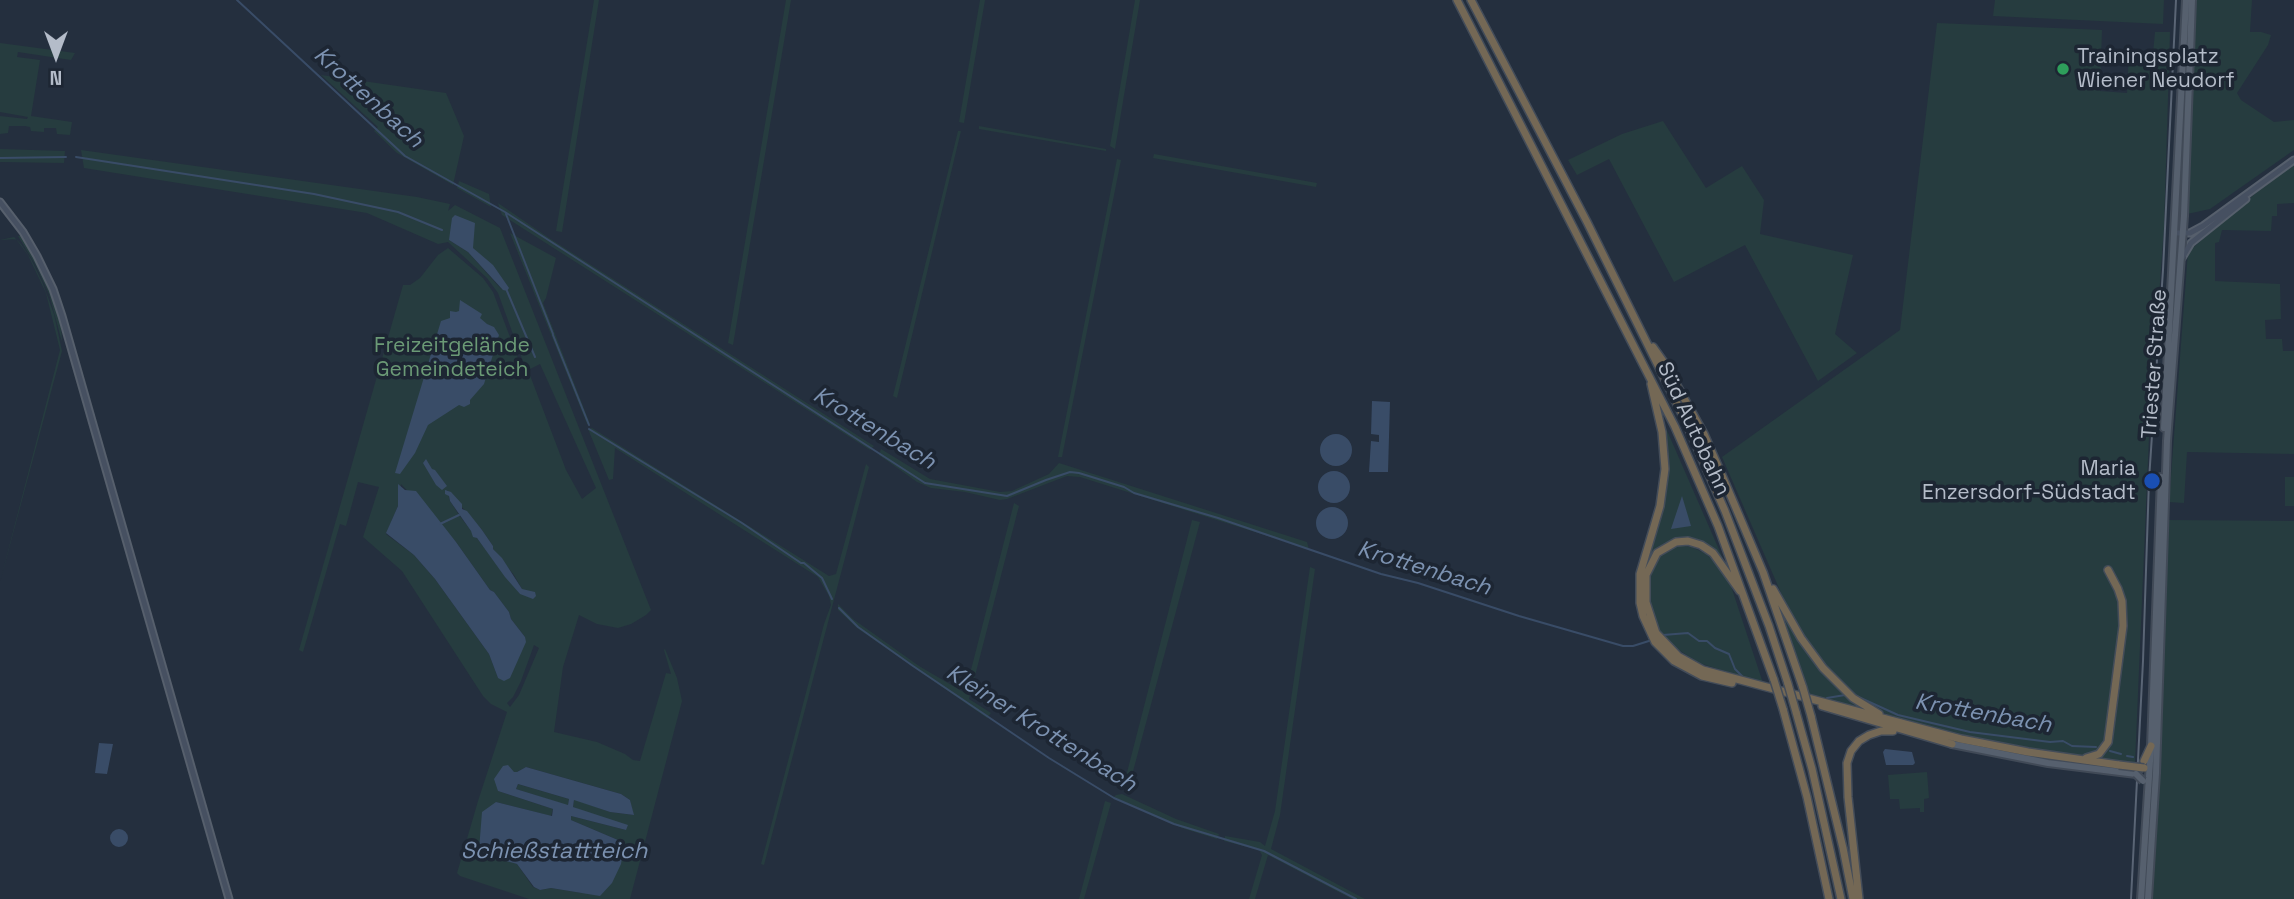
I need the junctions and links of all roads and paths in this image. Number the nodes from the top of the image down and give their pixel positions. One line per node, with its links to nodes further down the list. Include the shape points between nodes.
1 (1457, 0): 15 (highway, Süd Autobahn)
2 (1471, 0): 14 (highway, Süd Autobahn)
3 (2186, 0): 10 (main road, Triester Straße)
4 (2192, 0): 8 (main road, Triester Straße)
5 (2294, 160): 6 (main road)
6 (2275, 174): 9 (main road); 12 (main road)
7 (0, 202): 28 (main road, via 30,244 53,289)
8 (2183, 216): 9 (main road); 11 (main road, Triester Straße)
9 (2198, 228): 11 (main road)
10 (2174, 234): 11 (main road); 24 (main road, Triester Straße)
11 (2182, 236): 12 (main road); 13 (main road, Triester Straße)
12 (2196, 239): 13 (main road)
13 (2180, 260): 27 (main road, Triester Straße)
14 (1644, 334): 17 (highway, via 1704,435); 30 (highway, Süd Autobahn, bridge, via 1725,511 1769,626 1812,769)
15 (1647, 371): 18 (highway, Süd Autobahn); 19 (highway, via 1662,432 1665,469 1640,581 1640,603)
16 (2108, 570): 25 (highway, via 2123,614 2110,735 2099,754)
17 (1763, 572): 21 (highway, via 1801,638 1842,689 1875,712); 31 (highway, bridge, via 1811,716)
18 (1745, 596): 19 (highway, via 1713,553 1688,541 1676,542 1657,553 1646,575 1646,602); 29 (highway, Süd Autobahn, bridge, via 1783,709)
19 (1654, 634): 20 (highway)
20 (1663, 646): 21 (highway, via 1703,670); 22 (highway, via 1681,665 1702,676)
21 (1909, 726): 25 (highway)
22 (1915, 734): 23 (highway); 32 (highway, via 1881,731 1858,741 1851,751 1846,775)
23 (1952, 744): 26 (main road, via 2009,757)
24 (2151, 746): 27 (highway)
25 (2066, 758): 26 (highway)
26 (2118, 769): 27 (highway, bridge)
27 (2144, 771): 33 (main road); 34 (main road, Triester Straße)
28 (229, 899)
29 (1829, 899)
30 (1841, 899)
31 (1853, 899)
32 (1859, 899)
33 (2141, 899)
34 (2148, 899)

